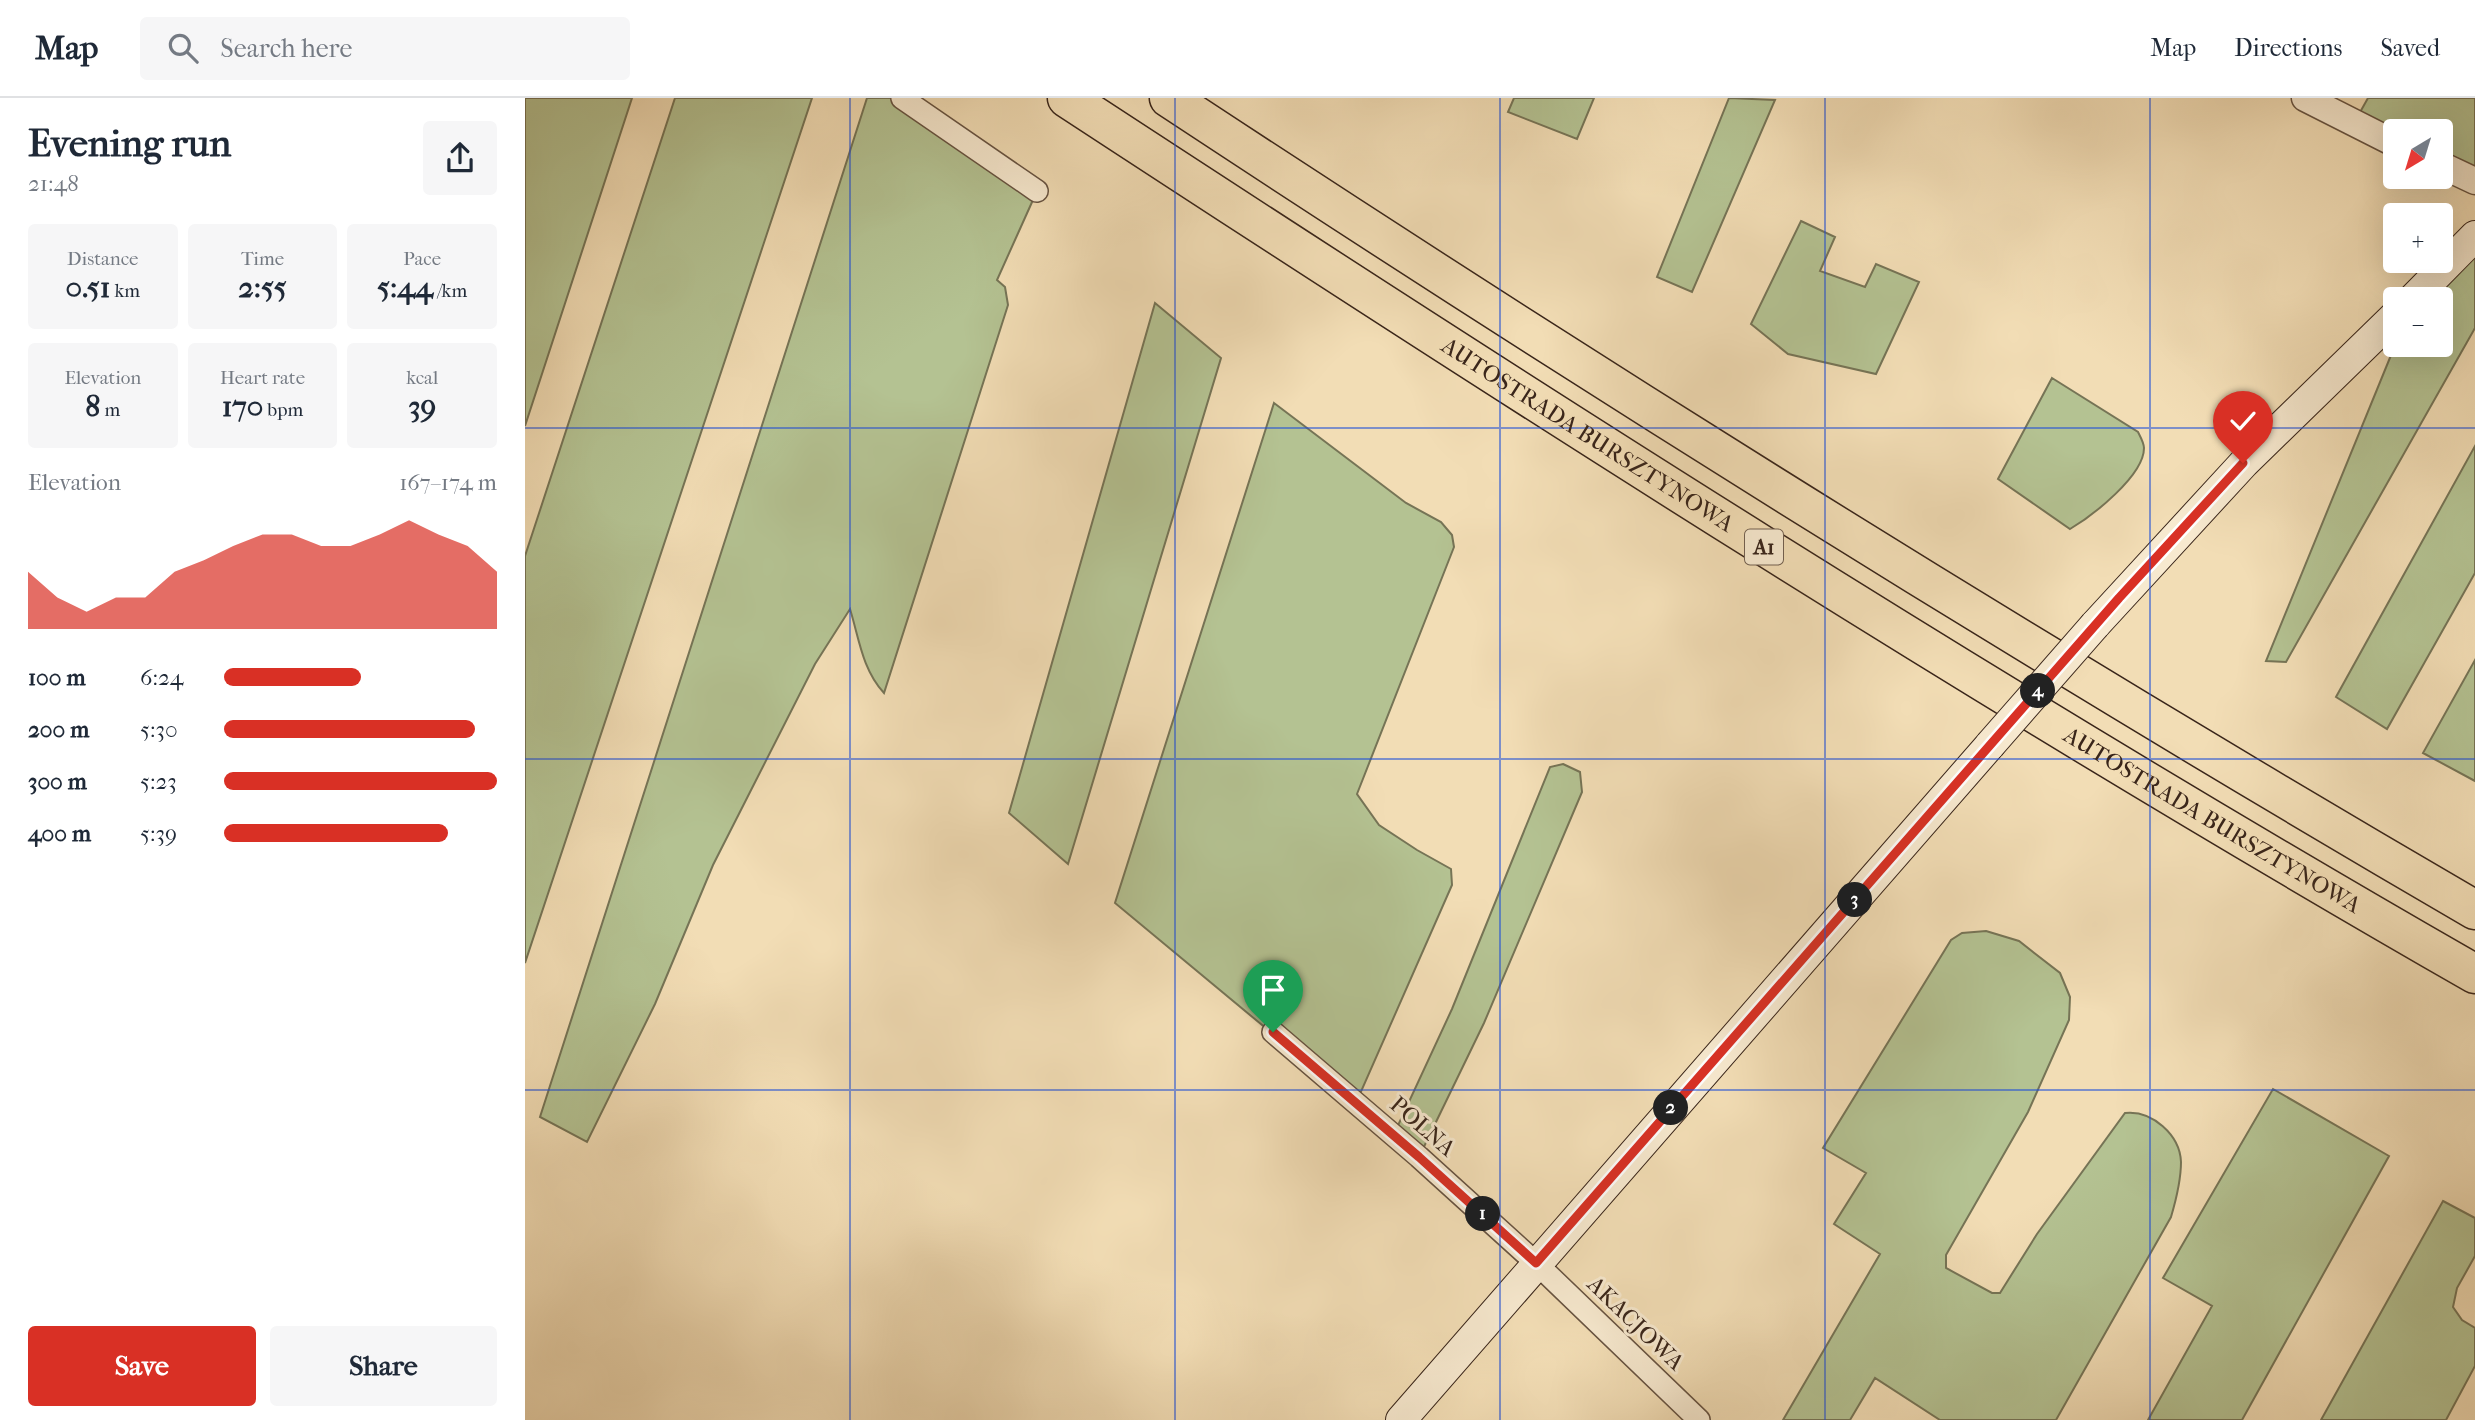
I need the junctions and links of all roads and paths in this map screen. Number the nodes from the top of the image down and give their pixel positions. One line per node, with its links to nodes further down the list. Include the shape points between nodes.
1 (902, 98): 8 (street)
2 (1067, 98): 13 (highway, AUTOSTRADA BURSZTYNOWA / A1, via 1838,594)
3 (1168, 98): 12 (highway, A1, via 1849,535)
4 (2305, 98): 5 (street)
5 (2383, 137)
6 (2453, 171): 7 (street)
7 (2475, 181)
8 (1037, 191)
9 (2475, 236): 10 (main road)
10 (2425, 287)
11 (2383, 328): 15 (main road, bridge, via 2243,463 2095,625)
12 (2475, 910)
13 (2475, 974)
14 (1273, 1032): 15 (street, POLNA)
15 (1536, 1263): 16 (main road); 17 (street, AKACJOWA)
16 (1401, 1420)
17 (1699, 1420)

